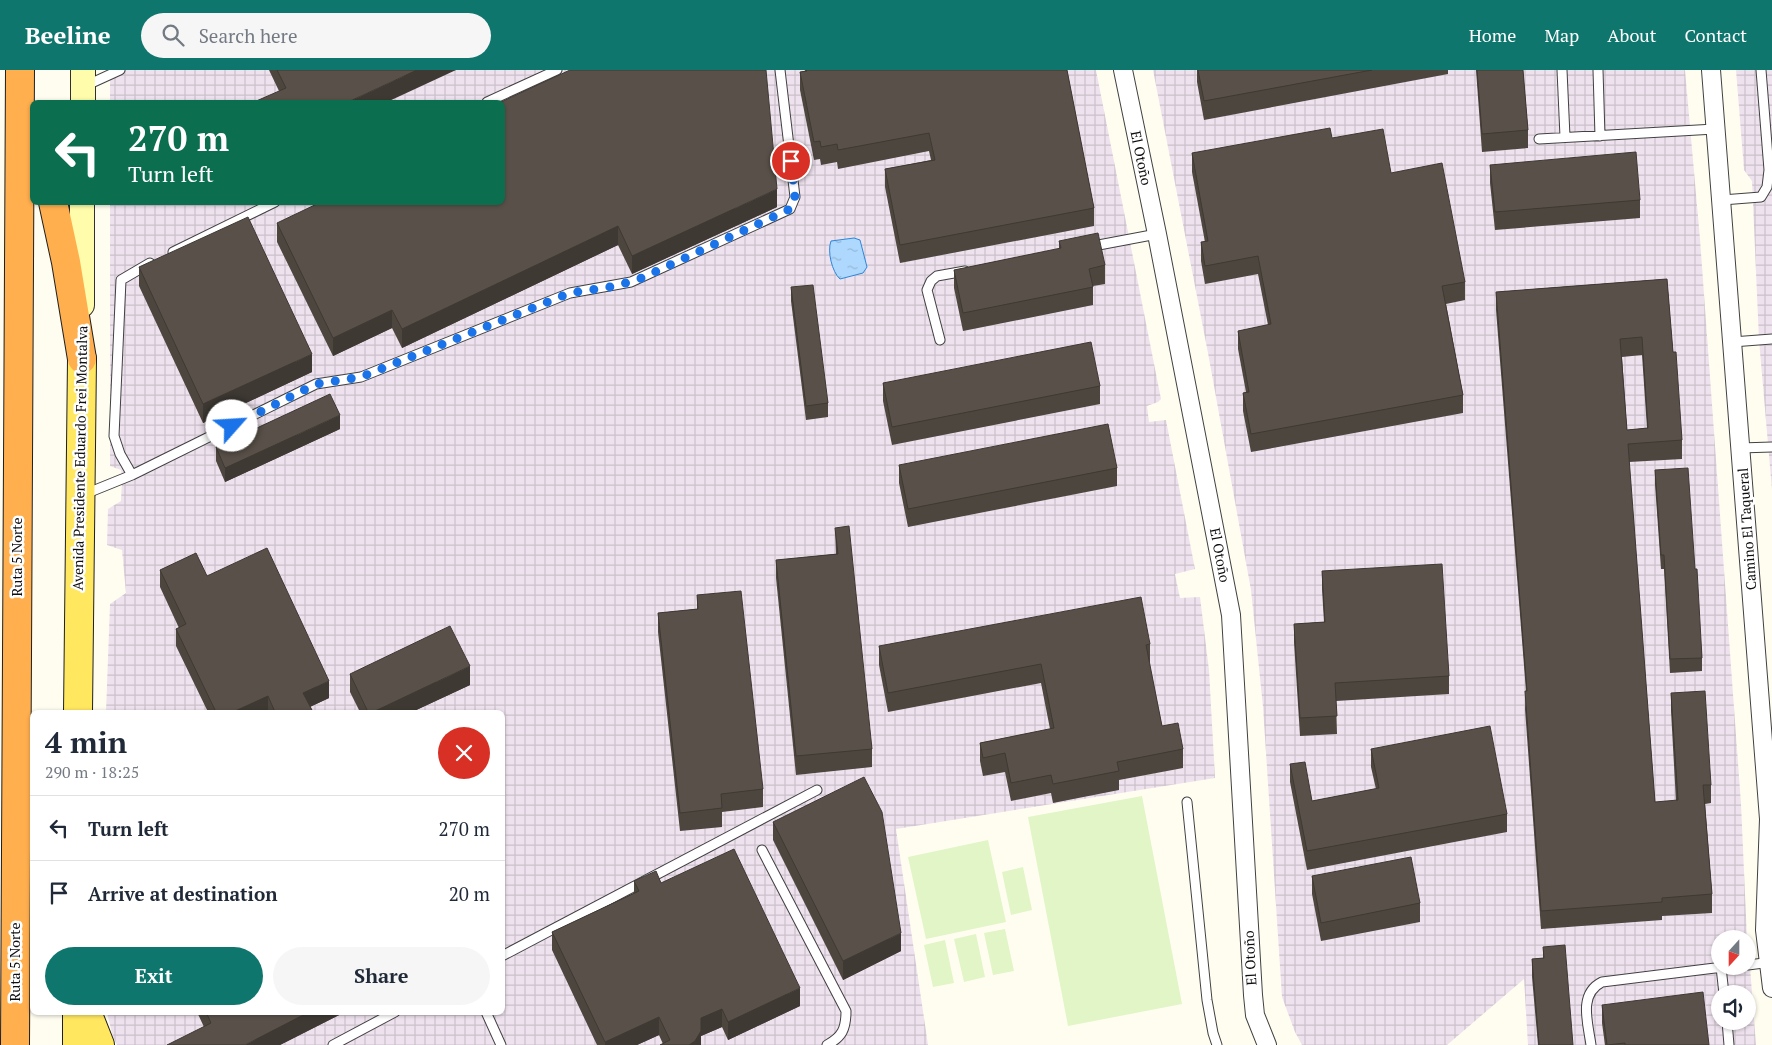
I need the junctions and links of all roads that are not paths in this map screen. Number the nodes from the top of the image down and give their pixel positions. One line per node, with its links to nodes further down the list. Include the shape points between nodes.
1 (20, 70): 48 (highway, Ruta 5 Norte)
2 (32, 70): 12 (highway)
3 (120, 70): 11 (lane)
4 (557, 70): 13 (lane)
5 (780, 70): 31 (lane, via 795,198 790,209 642,278 616,286 570,293 361,377 316,384)
6 (1123, 70): 22 (street, El Otoño)
7 (1562, 70): 16 (lane)
8 (1598, 70): 15 (lane)
9 (1711, 70): 14 (street, Camino El Taqueral)
10 (1761, 70): 18 (lane, via 1769,170 1767,187 1760,197)
11 (83, 87)
12 (36, 100)
13 (491, 100)
14 (1715, 130): 15 (lane); 18 (street, Camino El Taqueral)
15 (1600, 136): 16 (lane)
16 (1565, 137): 17 (lane)
17 (1539, 138)
18 (1722, 200): 27 (street, Camino El Taqueral)
19 (54, 205): 28 (highway)
20 (82, 205): 28 (street, Avenida Presidente Eduardo Frei Montalva)
21 (269, 205): 31 (lane, via 135,270 121,280 114,436)
22 (1157, 234): 23 (lane); 55 (street, El Otoño, via 1231,615 1252,995 1255,1015)
23 (1082, 249)
24 (976, 269): 26 (lane, via 937,276 931,281 927,290)
25 (1772, 339): 27 (lane)
26 (940, 340)
27 (1732, 342): 30 (street, Camino El Taqueral)
28 (82, 359): 32 (main road, Avenida Presidente Eduardo Frei Montalva)
29 (1772, 447): 30 (lane)
30 (1740, 448): 34 (street, Camino El Taqueral)
31 (132, 475): 32 (lane)
32 (80, 496): 33 (main road, Avenida Presidente Eduardo Frei Montalva)
33 (78, 710)
34 (1767, 721): 39 (street, Camino El Taqueral, via 1766,930)
35 (817, 790): 38 (lane)
36 (1187, 802): 54 (lane, via 1207,1000)
37 (762, 850): 53 (lane, via 846,1012 846,1024 841,1035)
38 (505, 954)
39 (1771, 962): 40 (lane); 42 (street, Camino El Taqueral)
40 (1756, 963)
41 (1711, 968): 56 (lane, via 1597,984 1589,992 1586,1002)
42 (1772, 988)
43 (86, 1015): 49 (main road)
44 (88, 1015): 50 (main road)
45 (389, 1015): 51 (lane)
46 (487, 1015): 52 (lane)
47 (1728, 1030): 57 (lane)
48 (15, 1045)
49 (77, 1045)
50 (100, 1045)
51 (333, 1045)
52 (500, 1045)
53 (827, 1045)
54 (1217, 1045)
55 (1267, 1045)
56 (1591, 1045)
57 (1729, 1045)

